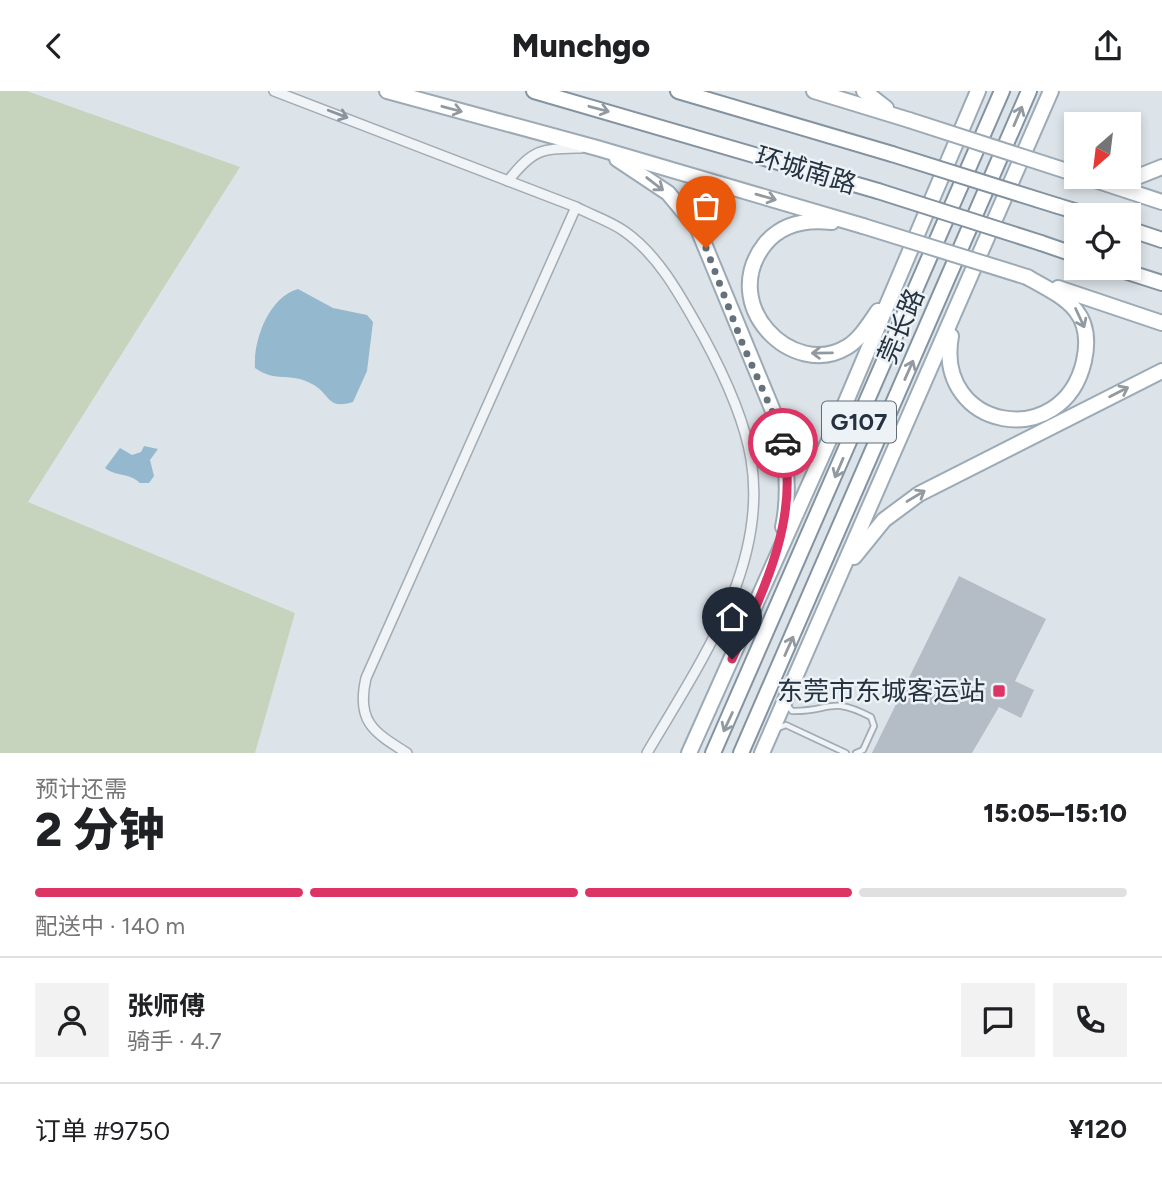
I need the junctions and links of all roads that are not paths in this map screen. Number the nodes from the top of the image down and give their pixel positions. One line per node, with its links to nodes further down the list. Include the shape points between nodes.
1 (274, 91): 16 (street, one-way to 16)
2 (387, 91): 12 (main road, one-way to 12)
3 (534, 91): 24 (main road, 环城南路, one-way to 24, bridge, via 878,191)
4 (678, 91): 20 (main road, 环城南路, bridge)
5 (814, 91): 11 (main road)
6 (864, 91): 11 (main road)
7 (978, 91): 25 (main road)
8 (1002, 91): 39 (main road, 莞长路 / G107, one-way to 39)
9 (1029, 91): 40 (main road, 莞长路 / G107, one-way to 9)
10 (1050, 94): 29 (main road)
11 (909, 120): 14 (main road, bridge)
12 (597, 148): 16 (street, via 545,149 524,160); 21 (main road, one-way to 21); 32 (main road, one-way to 32, via 667,193 698,229 780,429 787,460 787,498)
13 (1162, 167): 15 (main road)
14 (1064, 170)
15 (1141, 175)
16 (508, 181): 19 (street)
17 (1122, 189): 18 (main road)
18 (1162, 202)
19 (576, 207): 36 (street, via 366,678 361,698 365,718); 37 (street, via 624,231 675,286 709,347 743,426 752,461 752,512 743,569 704,653)
20 (1064, 208)
21 (863, 226): 25 (main road, one-way to 21, via 864,330 835,352 803,352 787,346 762,326 750,297 750,281 767,241 800,222); 27 (main road, bridge)
22 (1141, 233): 23 (main road)
23 (1162, 240)
24 (1064, 251)
25 (900, 274): 32 (main road)
26 (1141, 276): 28 (main road)
27 (1027, 277): 29 (main road, one-way to 29, via 1072,303 1087,339 1082,370 1069,394 1034,418 1019,421 991,415 959,391 949,349); 30 (main road)
28 (1162, 283)
29 (962, 297): 33 (main road)
30 (1162, 323)
31 (1162, 371): 33 (main road, one-way to 31, via 877,527 910,500)
32 (775, 558): 38 (main road)
33 (837, 581): 34 (main road)
34 (787, 697): 35 (main road); 43 (lane, via 792,711 836,703 871,717 874,726 869,738)
35 (772, 733): 41 (main road); 42 (lane, via 786,725)
36 (407, 753)
37 (647, 753)
38 (689, 753)
39 (713, 753)
40 (741, 753)
41 (762, 753)
42 (846, 753)
43 (856, 753)

